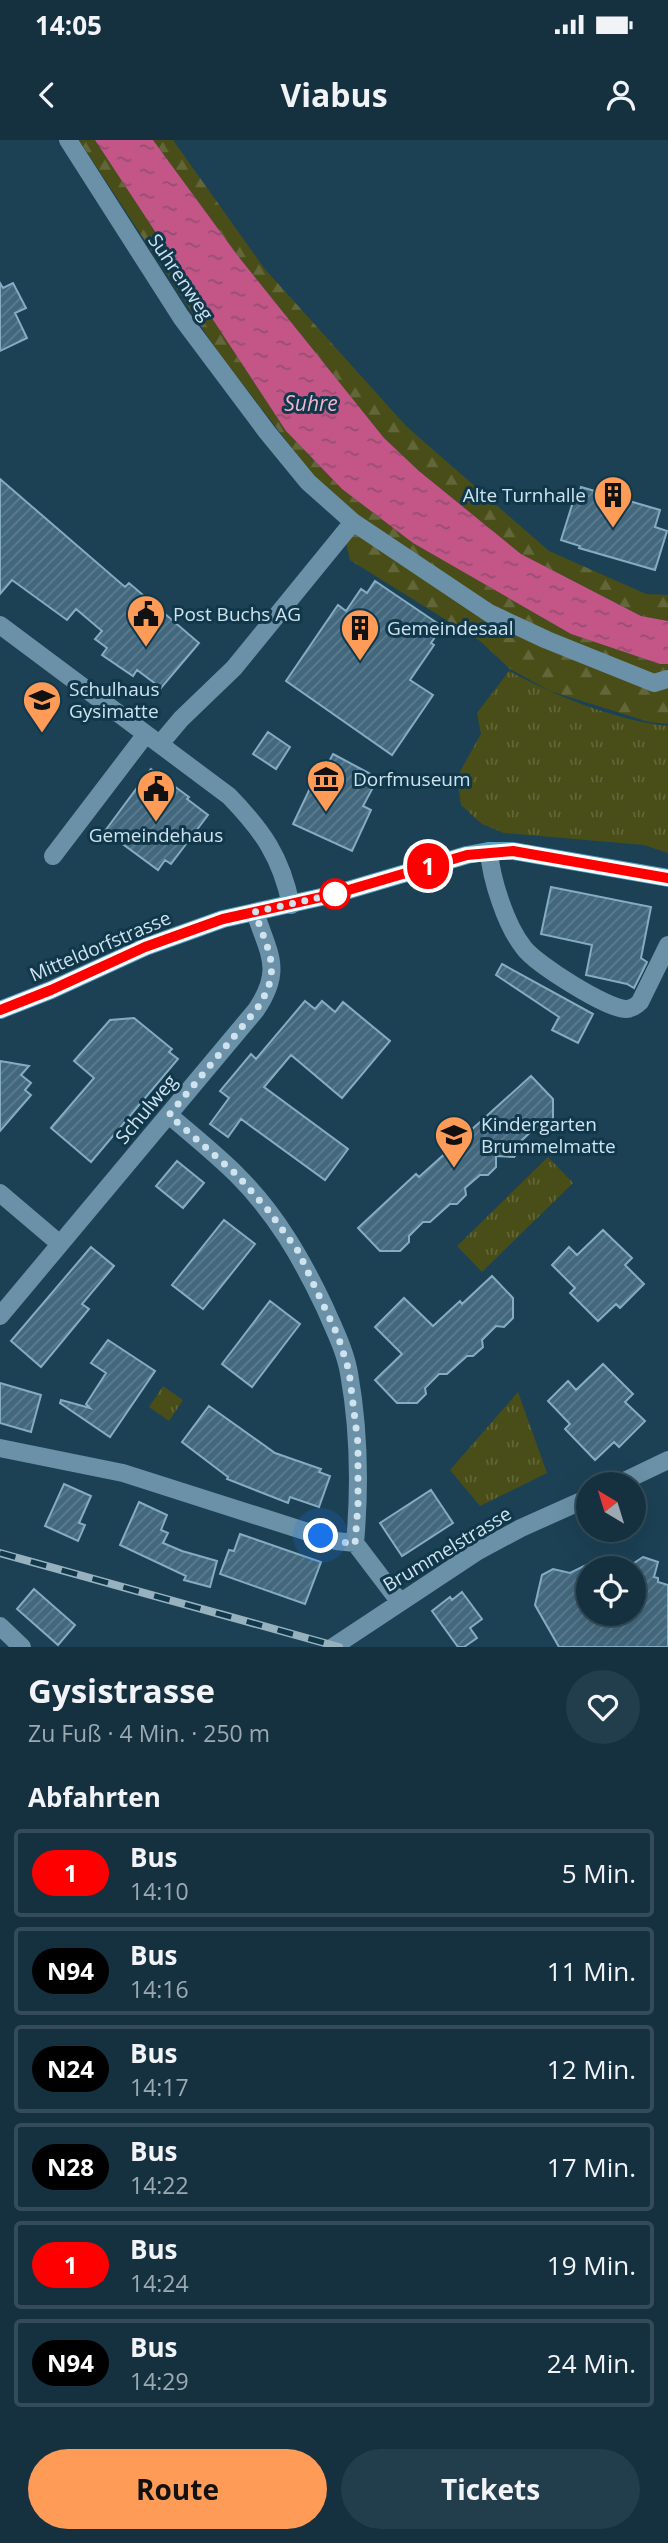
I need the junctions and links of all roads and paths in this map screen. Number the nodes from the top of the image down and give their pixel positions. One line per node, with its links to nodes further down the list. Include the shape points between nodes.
1 (68, 140): 2 (street, Suhrenweg, via 181,317 308,482)
2 (353, 522): 4 (street, Suhrenweg, via 489,613 547,640); 5 (street, via 234,668)
3 (0, 625): 5 (street)
4 (661, 681)
5 (153, 739): 7 (street); 9 (street, via 229,796 254,822 281,867)
6 (489, 851): 8 (main road, Mitteldorfstrasse, via 513,851); 9 (main road, Mitteldorfstrasse); 11 (street, via 490,868 524,948 587,993 617,1007 634,1007)
7 (53, 856)
8 (668, 878)
9 (291, 905): 10 (main road, Mitteldorfstrasse)
10 (255, 912): 12 (main road, Mitteldorfstrasse, via 166,939); 13 (street, Schulweg, via 271,960 268,993)
11 (668, 945)
12 (0, 1010)
13 (169, 1115): 15 (street, Schulweg); 21 (street, via 237,1175 268,1210 298,1251 338,1336 349,1371 358,1444)
14 (0, 1193): 15 (street)
15 (60, 1244): 16 (street, Schulweg)
16 (0, 1316)
17 (0, 1448): 21 (street, via 124,1473)
18 (668, 1460): 19 (street)
19 (643, 1472)
20 (576, 1503): 22 (street, Brummelstrasse, via 478,1551)
21 (355, 1544): 22 (street)
22 (399, 1601): 25 (street, Brummelstrasse)
23 (0, 1626): 24 (street)
24 (22, 1647)
25 (333, 1647)

